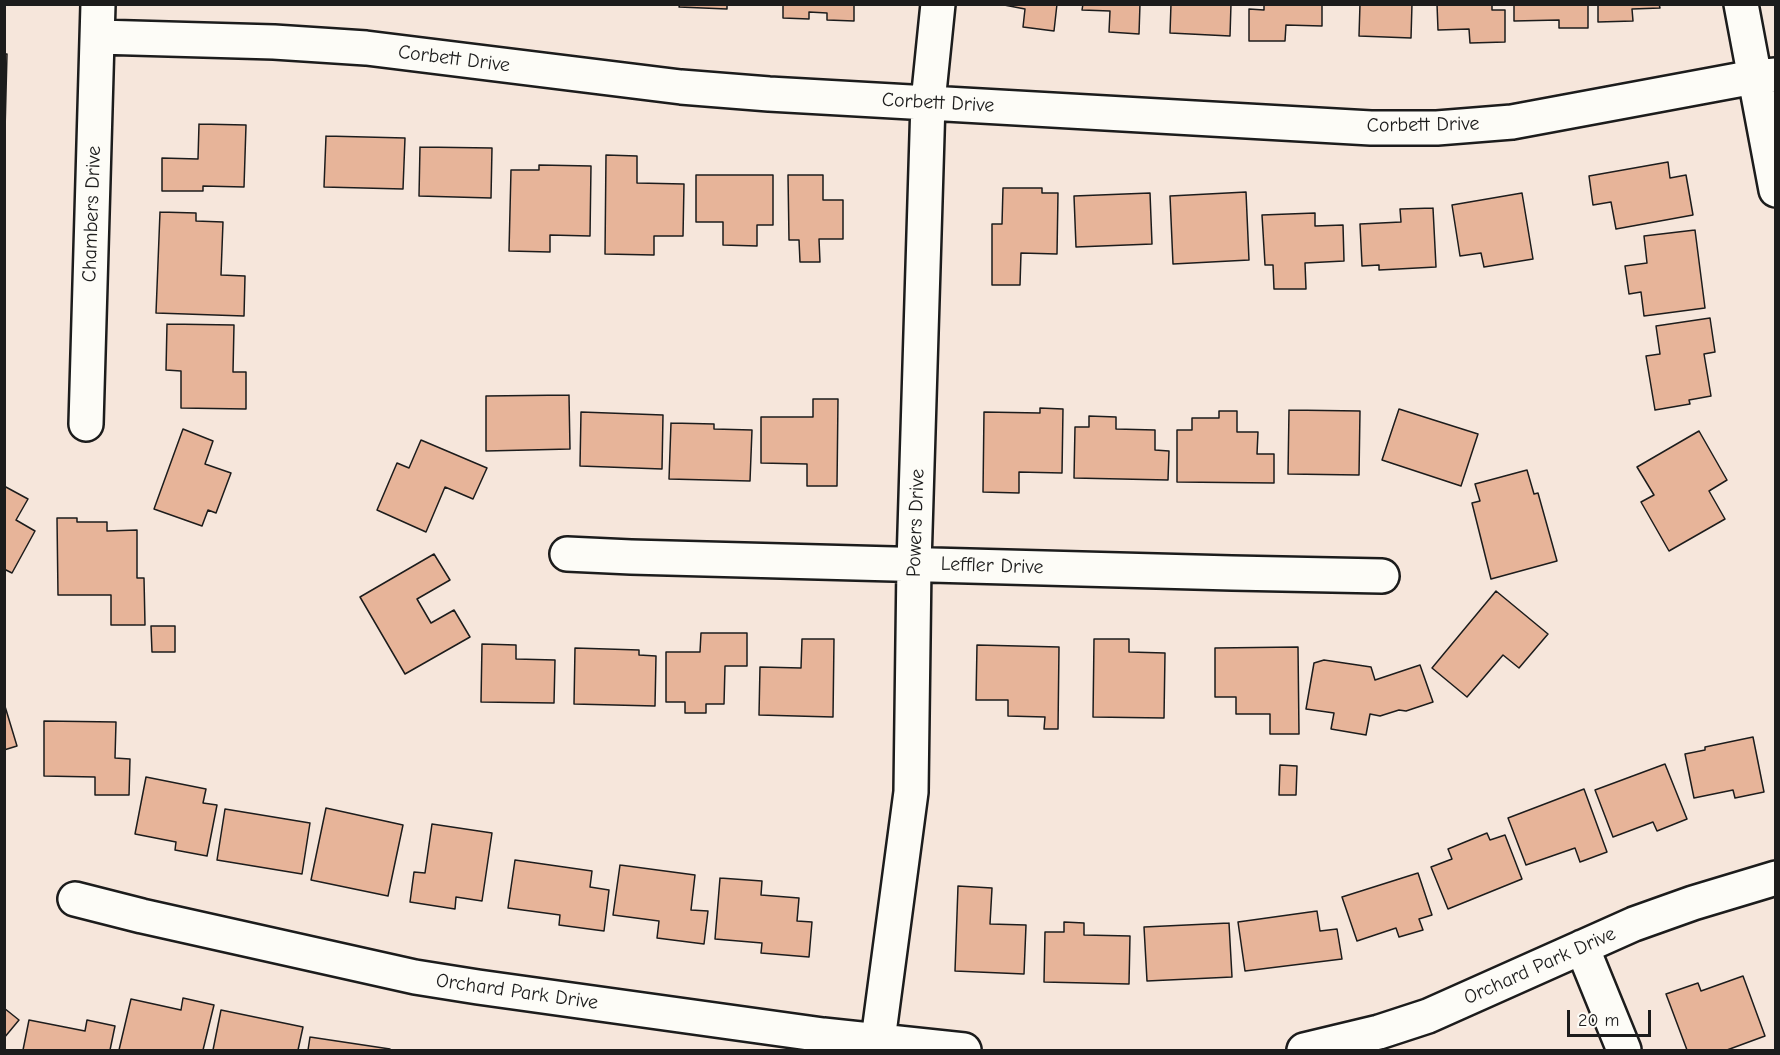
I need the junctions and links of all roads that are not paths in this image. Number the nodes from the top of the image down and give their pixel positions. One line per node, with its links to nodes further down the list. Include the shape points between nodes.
1 (98, 4): 4 (street, Chambers Drive)
2 (938, 4): 6 (street, Powers Drive)
3 (1741, 4): 5 (street)
4 (98, 37): 6 (street, Corbett Drive, via 366,48 681,87); 8 (street, Chambers Drive)
5 (1765, 76): 6 (street, Corbett Drive, via 1512,122 1437,128); 7 (street)
6 (928, 102): 10 (street, Powers Drive)
7 (1776, 190)
8 (86, 424)
9 (567, 554): 10 (street, Leffler Drive)
10 (914, 564): 11 (street, Leffler Drive); 15 (street, Powers Drive, via 911,792)
11 (1382, 576)
12 (1776, 878): 14 (street, Orchard Park Drive, via 1693,903)
13 (75, 899): 15 (street, Orchard Park Drive, via 415,977)
14 (1582, 947): 17 (street, Orchard Park Drive, via 1428,1016); 18 (street)
15 (878, 1040): 16 (street, Orchard Park Drive)
16 (964, 1050)
17 (1304, 1050)
18 (1624, 1050)

